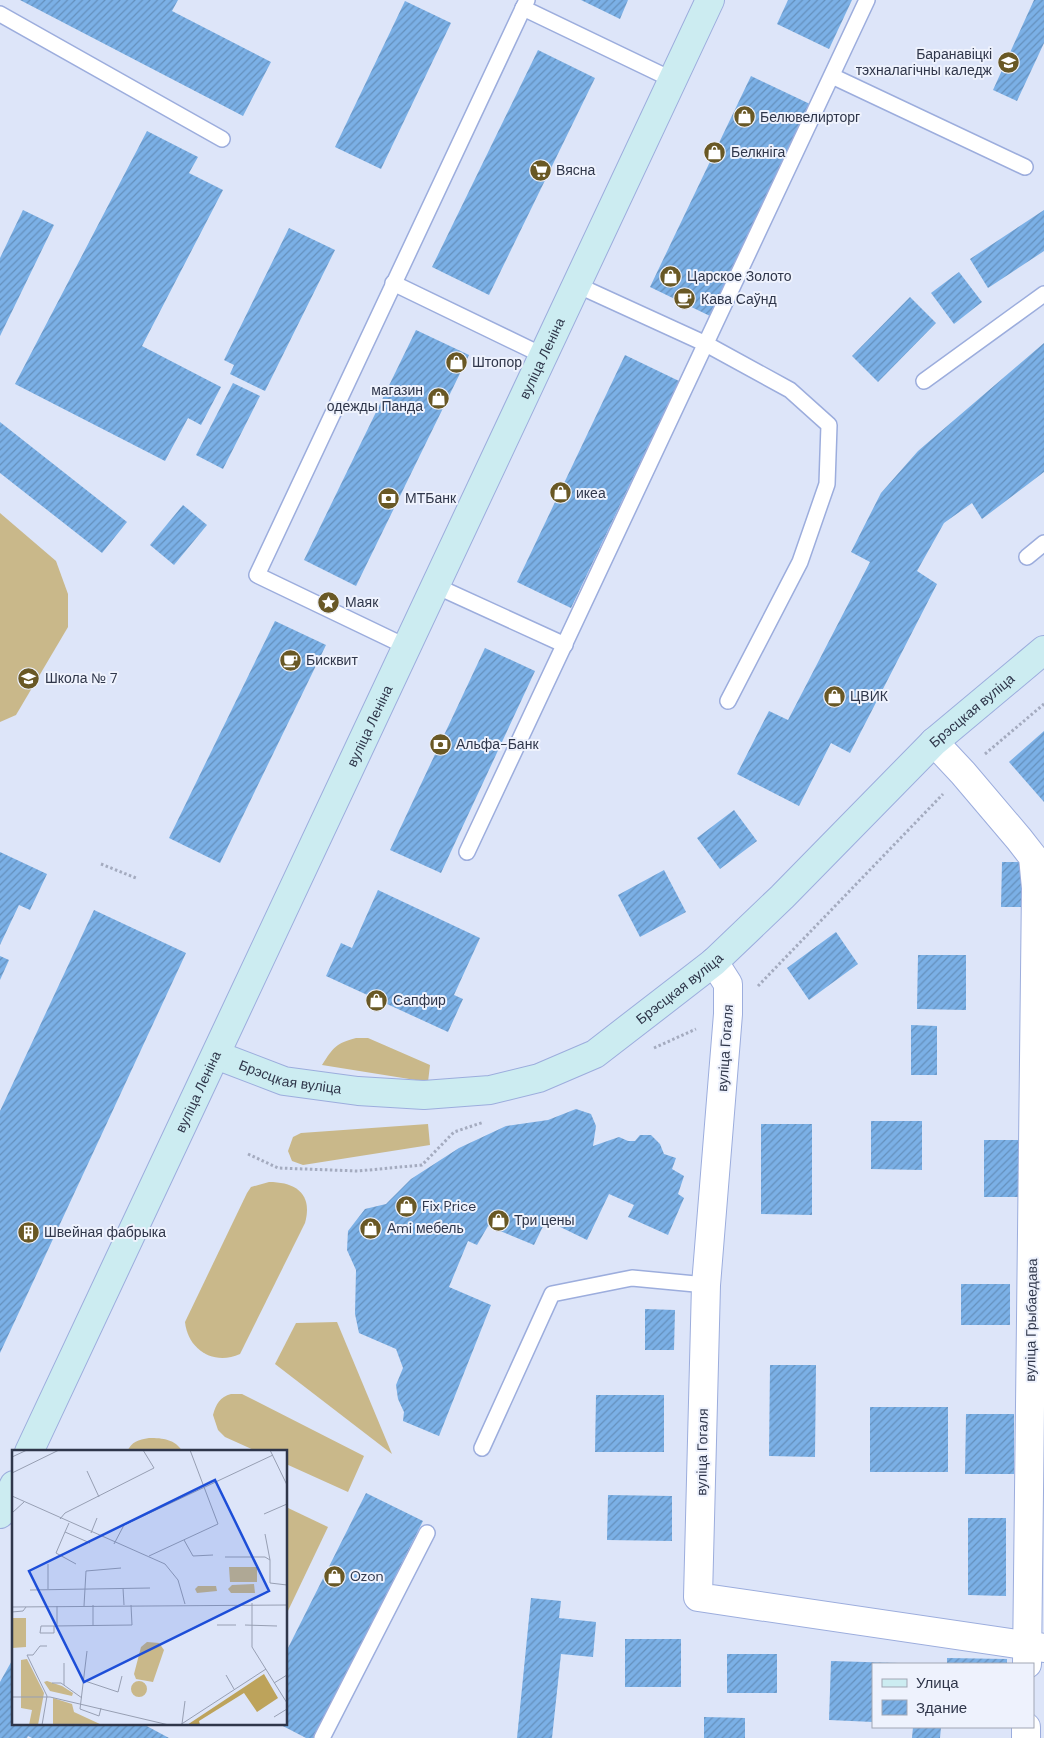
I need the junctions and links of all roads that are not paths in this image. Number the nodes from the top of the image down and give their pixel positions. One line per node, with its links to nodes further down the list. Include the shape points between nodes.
1 (710, 0): 6 (main road, вуліца Леніна)
2 (867, 0): 5 (lane)
3 (525, 4): 6 (lane); 9 (lane)
4 (0, 15): 7 (lane)
5 (832, 76): 8 (lane); 12 (lane)
6 (673, 80): 10 (main road, вуліца Леніна)
7 (222, 139)
8 (1025, 167)
9 (394, 284): 13 (lane); 19 (lane, via 257,575)
10 (577, 285): 12 (lane); 13 (main road, вуліца Леніна)
11 (1044, 294): 14 (lane)
12 (706, 344): 18 (lane); 21 (lane, via 790,390 830,426 827,484 800,562)
13 (544, 356): 17 (main road, вуліца Леніна)
14 (924, 381)
15 (1044, 543): 16 (lane)
16 (1027, 557)
17 (436, 586): 18 (lane); 19 (main road, вуліца Леніна)
18 (565, 645): 23 (lane)
19 (407, 646): 25 (main road, вуліца Леніна)
20 (1044, 650): 22 (main road, Брэсцкая вуліца)
21 (728, 701)
22 (934, 742): 24 (main road, Брэсцкая вуліца); 32 (street, вуліца Грыбаедава, via 1033,858 1036,888)
23 (467, 852)
24 (714, 962): 25 (main road, Брэсцкая вуліца, via 595,1054 539,1078 490,1090 424,1095 358,1092 284,1081); 26 (street, вуліца Гогаля, via 728,984 728,1014)
25 (216, 1055): 28 (main road, вуліца Леніна)
26 (706, 1285): 27 (lane, via 632,1278 552,1294); 32 (street, вуліца Гогаля, via 698,1597)
27 (482, 1448)
28 (30, 1450)
29 (12, 1489): 30 (main road)
30 (0, 1514)
31 (426, 1533): 33 (lane)
32 (1032, 1653)
33 (322, 1738)

